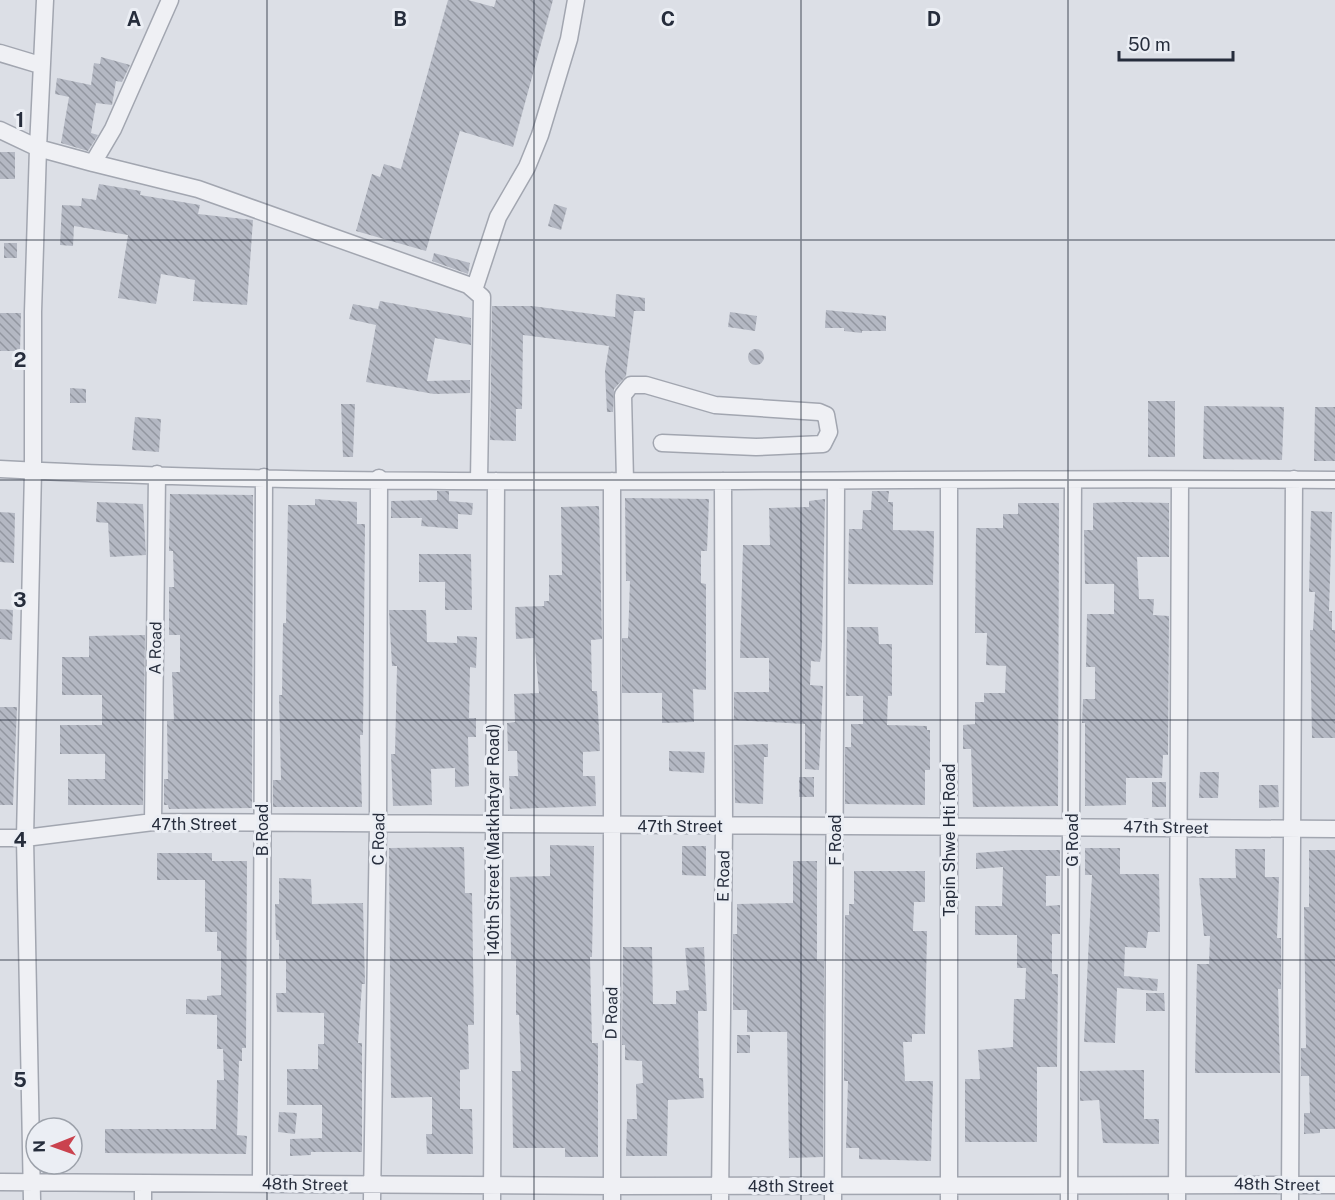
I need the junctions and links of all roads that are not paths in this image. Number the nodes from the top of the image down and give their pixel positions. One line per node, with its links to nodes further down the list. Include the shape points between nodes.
1 (45, 0): 5 (street)
2 (170, 0): 8 (street, via 113,129)
3 (576, 0): 9 (street, via 569,39 540,135 527,167 498,217)
4 (0, 53): 5 (street)
5 (40, 65): 7 (street)
6 (0, 130): 7 (street)
7 (38, 148): 8 (street); 12 (street)
8 (93, 163): 9 (street, via 198,189)
9 (474, 290): 21 (street, 140th Street (Matkhatyar Road), via 482,297)
10 (662, 443): 22 (street, D Road, via 756,447 823,444 829,432 826,415 819,412 715,405 646,385 631,385 623,395)
11 (0, 469): 12 (street)
12 (33, 470): 13 (street); 38 (street)
13 (157, 474): 14 (street); 25 (street, A Road)
14 (264, 477): 15 (street); 26 (street, B Road)
15 (378, 478): 21 (street); 27 (street, C Road)
16 (1294, 479): 19 (street); 20 (street); 35 (street)
17 (949, 480): 18 (street); 24 (street); 33 (street, Tapin Shwe Hti Road)
18 (1073, 480): 19 (street); 32 (street, G Road)
19 (1180, 480): 34 (street)
20 (1335, 480)
21 (488, 481): 22 (street); 28 (street, 140th Street (Matkhatyar Road))
22 (618, 481): 23 (street); 29 (street, D Road)
23 (723, 481): 24 (street); 30 (street, E Road)
24 (836, 481): 31 (street, F Road)
25 (153, 822): 26 (street, 47th Street); 38 (street, 47th Street)
26 (262, 824): 27 (street, 47th Street); 42 (street, B Road)
27 (378, 825): 28 (street, 47th Street); 44 (street, C Road)
28 (493, 825): 29 (street, 47th Street); 49 (street, 140th Street (Matkhatyar Road))
29 (614, 826): 30 (street, 47th Street); 50 (street, D Road)
30 (723, 826): 31 (street, 47th Street); 51 (street, E Road)
31 (835, 826): 33 (street, 47th Street); 52 (street, F Road)
32 (1072, 826): 33 (street, 47th Street); 34 (street, 47th Street); 46 (street, G Road)
33 (949, 827): 45 (street, Tapin Shwe Hti Road)
34 (1178, 827): 35 (street, 47th Street); 47 (street)
35 (1291, 828): 36 (street, 47th Street); 48 (street)
36 (1335, 829)
37 (0, 838): 38 (street, 47th Street)
38 (25, 838): 39 (street)
39 (32, 1181): 40 (street, 48th Street); 41 (street, 48th Street); 53 (street)
40 (0, 1182)
41 (143, 1183): 42 (street, 48th Street); 54 (street)
42 (261, 1183): 44 (street, 48th Street)
43 (1335, 1185): 48 (street, 48th Street)
44 (372, 1192): 49 (street, 48th Street)
45 (949, 1192): 46 (street, 48th Street); 52 (street, 48th Street)
46 (1069, 1192): 47 (street, 48th Street)
47 (1176, 1192): 48 (street, 48th Street)
48 (1290, 1192)
49 (492, 1193): 50 (street, 48th Street)
50 (612, 1193): 51 (street, 48th Street)
51 (720, 1193): 52 (street, 48th Street)
52 (833, 1193)
53 (32, 1200)
54 (143, 1200)

